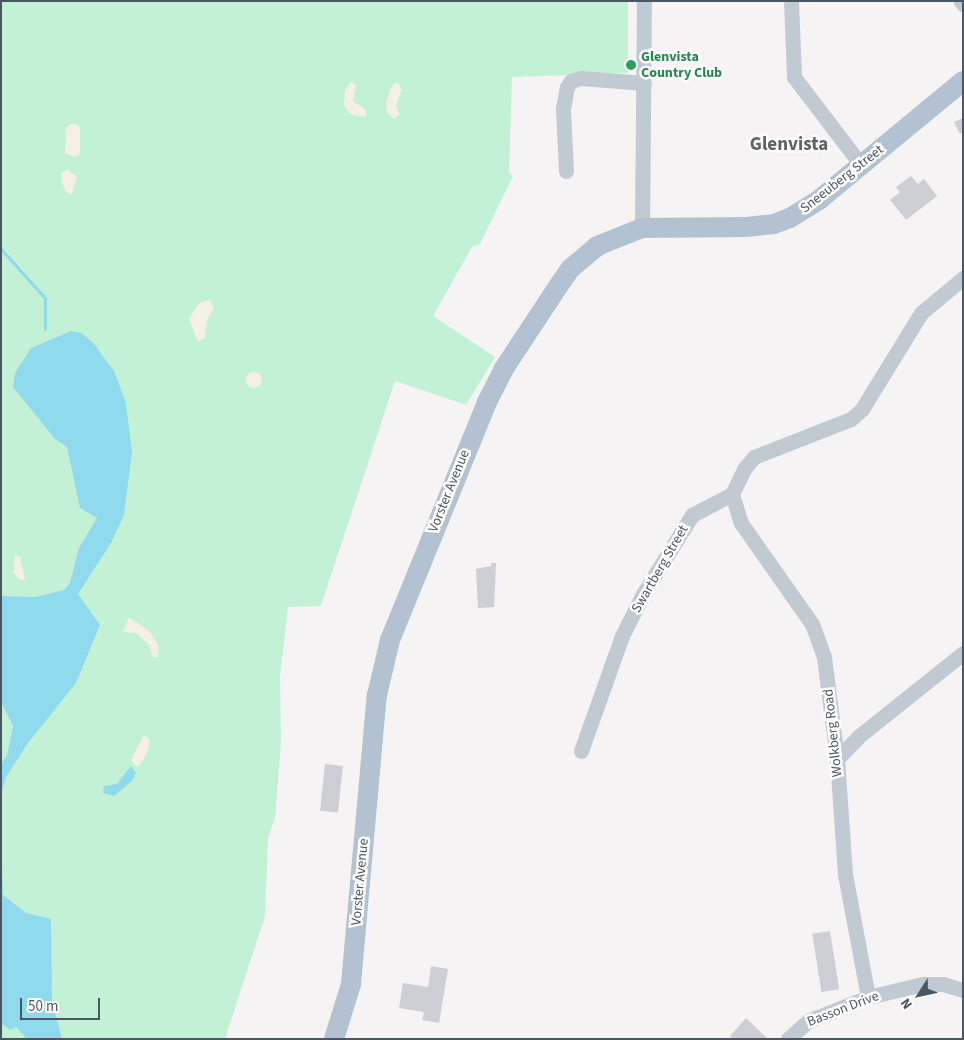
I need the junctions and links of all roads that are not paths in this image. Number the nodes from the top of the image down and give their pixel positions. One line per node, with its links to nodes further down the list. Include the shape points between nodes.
1 (644, 1): 4 (street)
2 (791, 1): 5 (street, via 794,77)
3 (963, 81): 5 (main road, Sneeuberg Street)
4 (644, 83): 6 (street, via 581,78 567,87 563,109); 7 (street)
5 (861, 164): 7 (main road, Sneeuberg Street, via 820,199 774,224)
6 (566, 171)
7 (642, 228): 17 (main road, Vorster Avenue, via 597,246 570,269 503,370 463,456 396,621 377,695 351,984)
8 (963, 278): 9 (street, via 921,313 862,409 837,427 754,458 740,475)
9 (732, 494): 12 (street, Wolkberg Road, via 741,523 803,608 819,640); 13 (street, Swartberg Street, via 692,515 643,594 622,636)
10 (963, 653): 11 (street)
11 (859, 736): 12 (street); 14 (street)
12 (835, 740): 14 (street, Wolkberg Road)
13 (581, 750)
14 (837, 759): 16 (street, Wolkberg Road, via 845,874)
15 (963, 990): 16 (street, Basson Drive, via 943,984 923,984)
16 (868, 997): 18 (street, Basson Drive, via 808,1021)
17 (334, 1039)
18 (788, 1039)

